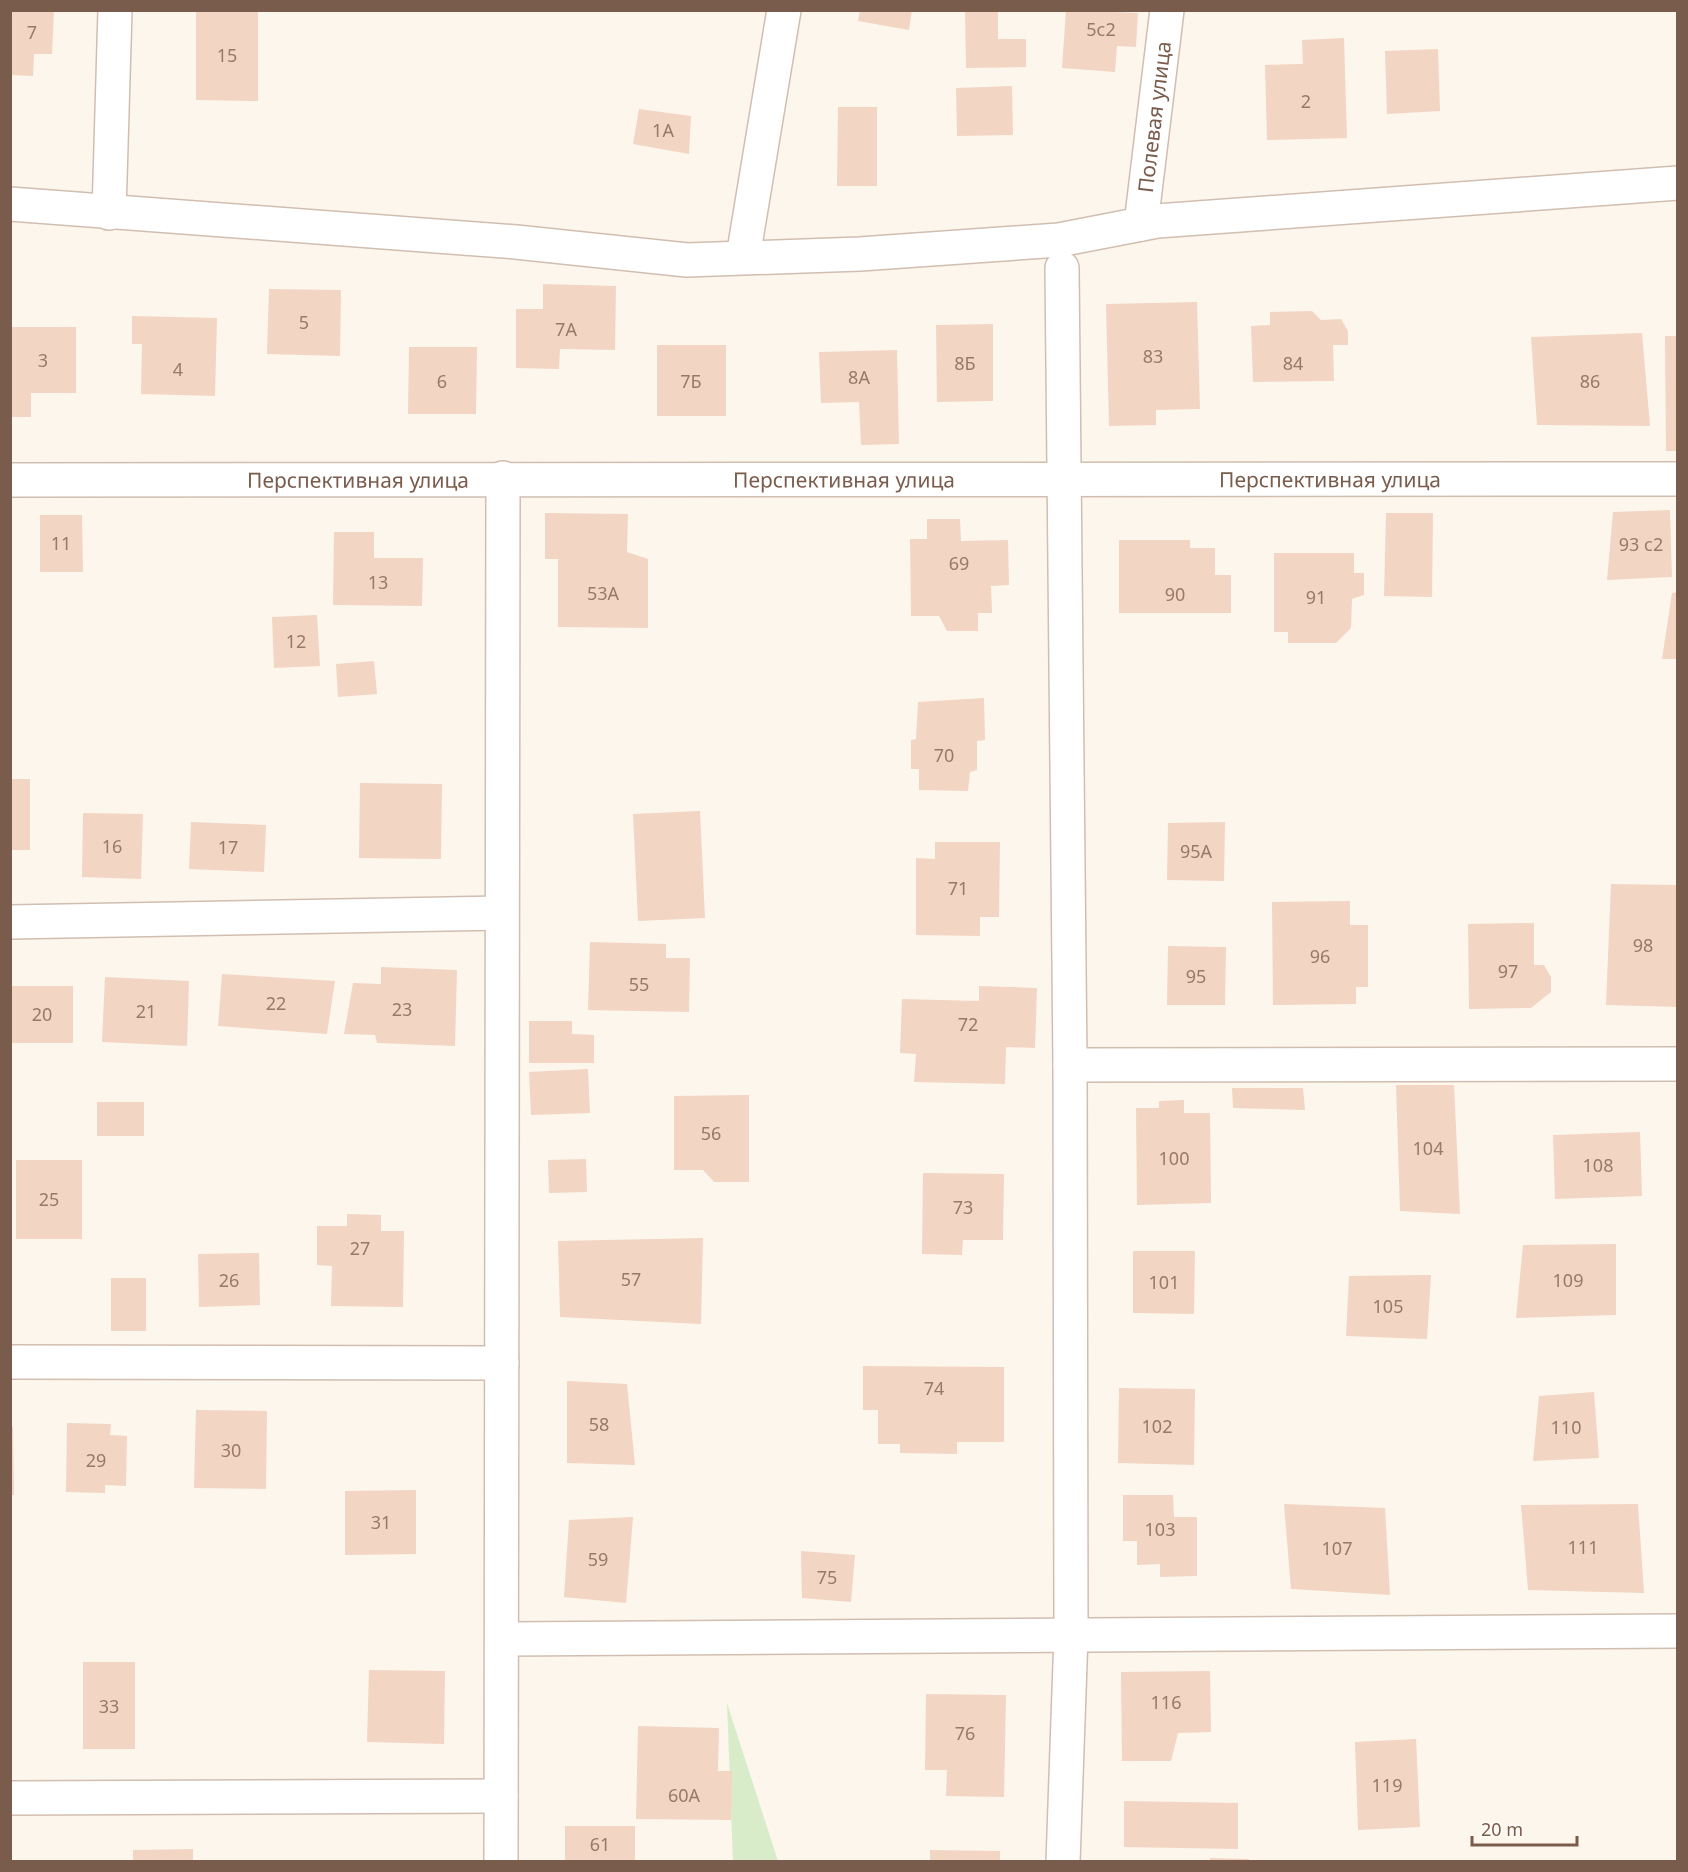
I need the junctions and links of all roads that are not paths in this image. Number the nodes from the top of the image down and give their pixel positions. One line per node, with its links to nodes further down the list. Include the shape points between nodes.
1 (115, 10): 6 (street)
2 (784, 10): 8 (street)
3 (1167, 10): 7 (street, Полевая улица)
4 (1677, 183): 7 (street)
5 (10, 204): 6 (street)
6 (109, 213): 8 (street, via 516,242 687,260)
7 (1141, 224): 8 (street, via 1059,240 860,254)
8 (743, 257)
9 (1062, 268): 11 (street)
10 (503, 478): 11 (street, Перспективная улица); 13 (street, Перспективная улица); 14 (street)
11 (1062, 479): 12 (street, Перспективная улица); 17 (street)
12 (1677, 479)
13 (10, 480)
14 (502, 913): 15 (street); 19 (street)
15 (10, 922)
16 (1677, 1064): 17 (street)
17 (1070, 1065): 21 (street)
18 (10, 1362): 19 (street)
19 (502, 1363): 22 (street)
20 (1677, 1631): 21 (street)
21 (1071, 1635): 22 (street); 26 (street)
22 (503, 1639): 23 (street)
23 (501, 1796): 24 (street); 25 (street)
24 (10, 1798)
25 (501, 1862)
26 (1063, 1862)

